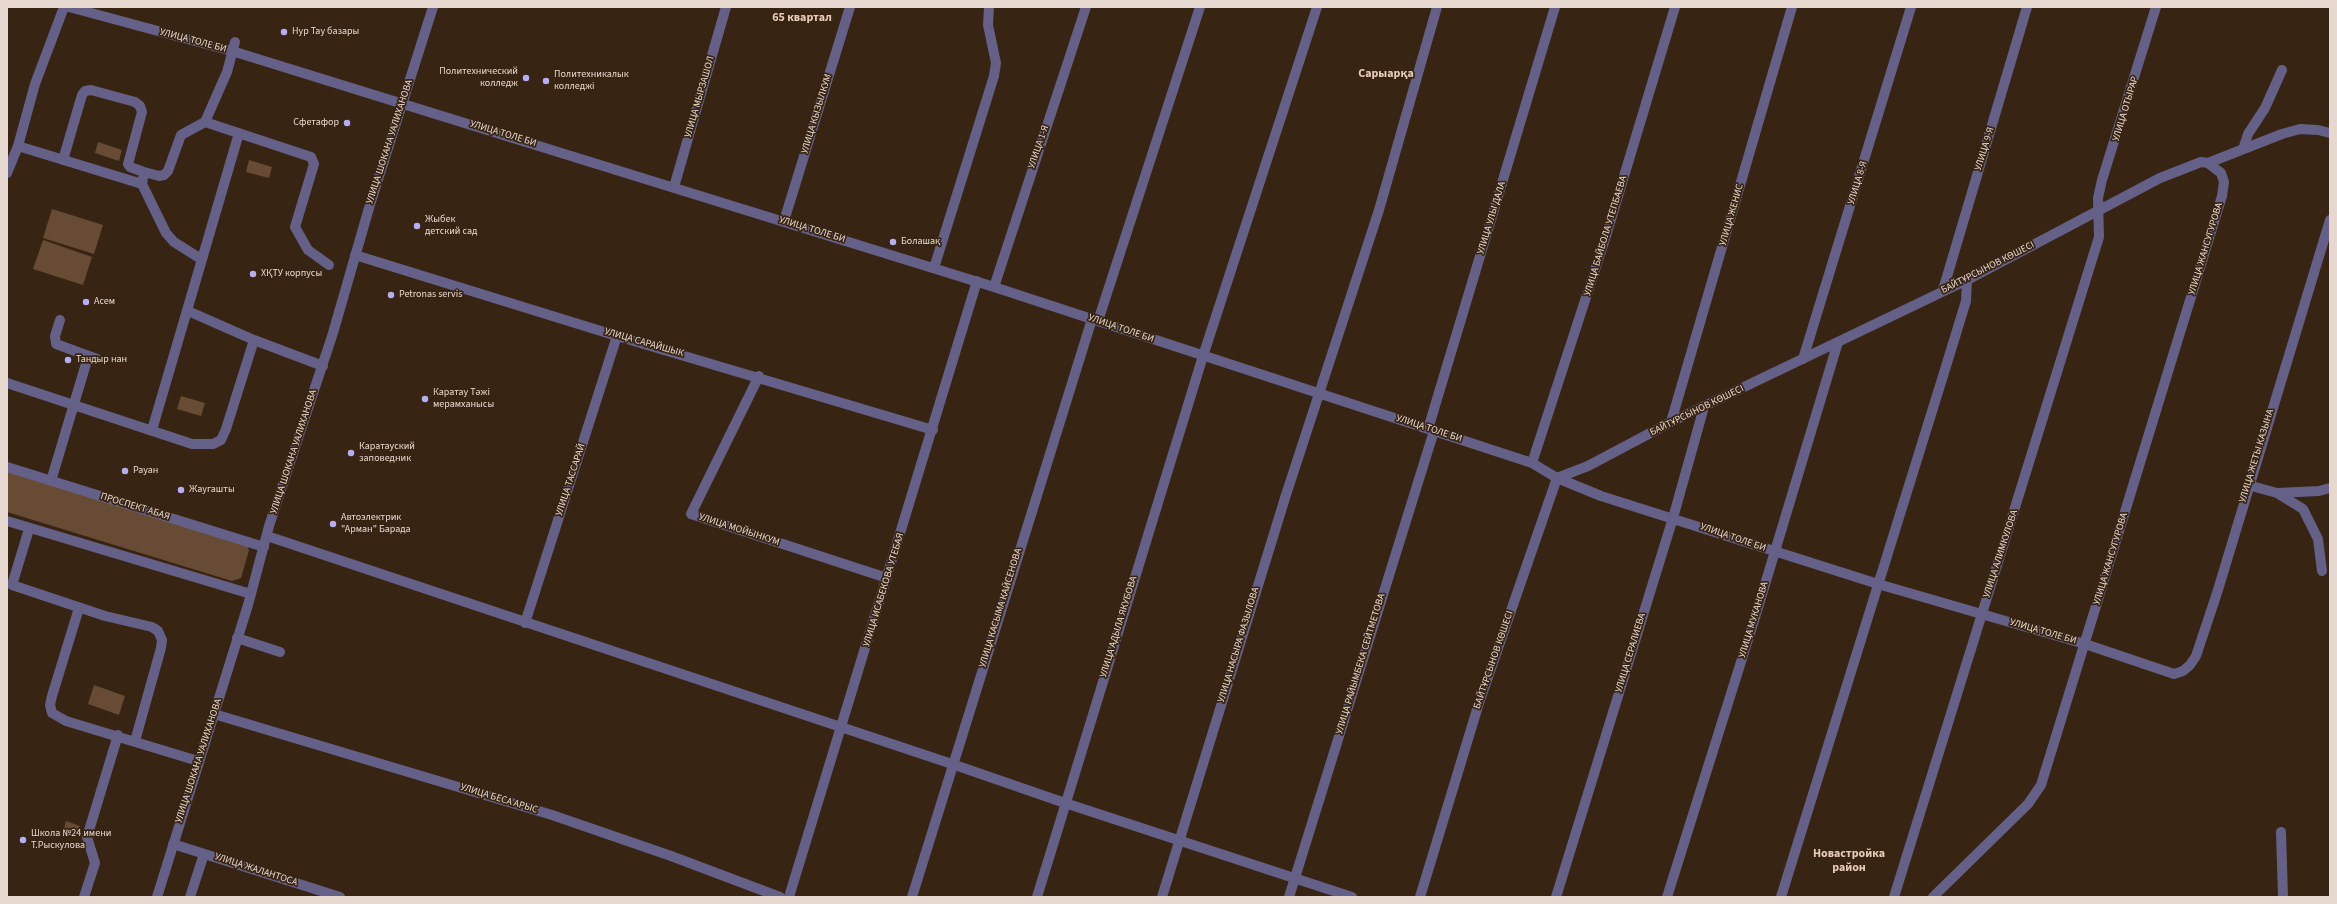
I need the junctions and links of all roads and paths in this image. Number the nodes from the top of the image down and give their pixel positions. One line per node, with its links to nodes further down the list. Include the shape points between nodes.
1 (64, 7): 23 (street, via 34,84)
2 (69, 7): 17 (street, УЛИЦА ТОЛЕ БИ)
3 (433, 7): 19 (street, УЛИЦА ШОКАНА УАЛИХАНОВА)
4 (726, 7): 30 (street, УЛИЦА МЫРЗАШОЛ)
5 (850, 7): 33 (street, УЛИЦА КЫЗЫЛКУМ)
6 (989, 7): 37 (street, via 988,25 996,63 994,76)
7 (1086, 7): 40 (street, УЛИЦА 1-Я)
8 (1200, 7): 44 (street, УЛИЦА КАСЫМА КАЙСЕНОВА)
9 (1317, 7): 48 (street, УЛИЦА АДЫЛА ЯКУБОВА)
10 (1436, 7): 53 (street, УЛИЦА НАСЫРА ФАЗЫЛОВА, via 1379,210)
11 (1555, 7): 59 (street, УЛИЦА УЛЫ ДАЛА)
12 (1675, 7): 60 (street, УЛИЦА БАЙБОЛА УТЕПБАЕВА, via 1606,236)
13 (1792, 7): 56 (street, УЛИЦА ЖЕНИС)
14 (1911, 7): 49 (street, УЛИЦА 8-Я)
15 (2027, 7): 41 (street, УЛИЦА 9-Я)
16 (2156, 7): 31 (street, УЛИЦА ОТЫРАР, via 2102,180)
17 (233, 47): 19 (street, УЛИЦА ТОЛЕ БИ); 20 (street, via 227,72)
18 (2282, 70): 24 (street, via 2265,108 2248,134)
19 (403, 103): 30 (street, УЛИЦА ТОЛЕ БИ); 34 (street, УЛИЦА ШОКАНА УАЛИХАНОВА)
20 (205, 122): 21 (street); 28 (street, via 181,135 168,171 164,175)
21 (239, 133): 35 (street); 36 (street, via 311,157 314,164 294,227 308,250)
22 (2330, 133): 24 (street, via 2300,129)
23 (18, 146): 25 (street); 27 (street)
24 (2243, 149): 26 (street)
25 (63, 160): 28 (street, via 82,95 85,91 92,90 135,102 140,106 142,112 128,164); 29 (street)
26 (2208, 163): 31 (street, БАЙТҰРСЫНОВ КӨШЕСІ, via 2201,162 2181,169); 81 (street, УЛИЦА ЖАНСУГУРОВА, via 2221,172 2224,182 2211,233)
27 (7, 172)
28 (144, 172): 29 (street)
29 (142, 184): 35 (street, via 166,233 174,242)
30 (674, 187): 33 (street, УЛИЦА ТОЛЕ БИ)
31 (2098, 210): 38 (street, БАЙТҰРСЫНОВ КӨШЕСІ); 78 (street, УЛИЦА АЛИМКУЛОВА, via 2099,237 2011,526)
32 (2330, 220): 64 (street, УЛИЦА ЖЕТЫ КАЗЫНА)
33 (784, 221): 37 (street, УЛИЦА ТОЛЕ БИ)
34 (355, 255): 45 (street, УЛИЦА САРАЙШЫК); 50 (street, УЛИЦА ШОКАНА УАЛИХАНОВА)
35 (201, 259): 42 (street)
36 (329, 264)
37 (934, 268): 39 (street, УЛИЦА ТОЛЕ БИ)
38 (1967, 280): 41 (street, БАЙТҰРСЫНОВ КӨШЕСІ); 75 (street, via 1966,301)
39 (976, 281): 40 (street, УЛИЦА ТОЛЕ БИ); 58 (street, УЛИЦА ИСАБЕКОВА УТЕБАЯ)
40 (994, 287): 44 (street, УЛИЦА ТОЛЕ БИ)
41 (1943, 290): 47 (street, БАЙТҰРСЫНОВ КӨШЕСІ)
42 (188, 311): 46 (street); 57 (street)
43 (60, 320): 54 (street, via 55,336 56,344 92,358)
44 (1095, 320): 48 (street, УЛИЦА ТОЛЕ БИ); 89 (street, УЛИЦА КАСЫМА КАЙСЕНОВА)
45 (617, 336): 51 (street, УЛИЦА САРАЙШЫК); 79 (street, УЛИЦА ТАССАРАЙ)
46 (254, 340): 50 (street); 57 (street, via 221,440 213,444 192,444)
47 (1838, 342): 49 (street, БАЙТҰРСЫНОВ КӨШЕСІ); 72 (street, УЛИЦА МУКАНОВА)
48 (1203, 356): 53 (street, УЛИЦА ТОЛЕ БИ); 90 (street, УЛИЦА АДЫЛА ЯКУБОВА)
49 (1803, 358): 55 (street, БАЙТҰРСЫНОВ КӨШЕСІ)
50 (323, 366): 70 (street, УЛИЦА ШОКАНА УАЛИХАНОВА)
51 (759, 376): 58 (street, УЛИЦА САРАЙШЫК); 74 (street, УЛИЦА МОЙЫНКУМ, via 691,514)
52 (7, 383): 54 (street)
53 (1318, 394): 59 (street, УЛИЦА ТОЛЕ БИ); 92 (street, УЛИЦА НАСЫРА ФАЗЫЛОВА)
54 (73, 403): 57 (street); 63 (street)
55 (1704, 407): 56 (street, БАЙТҰРСЫНОВ КӨШЕСІ); 67 (street, УЛИЦА СЕРАЛИЕВА)
56 (1671, 422): 62 (street, БАЙТҰРСЫНОВ КӨШЕСІ, via 1588,466)
57 (152, 430)
58 (933, 430): 74 (street, УЛИЦА ИСАБЕКОВА УТЕБАЯ)
59 (1431, 430): 60 (street, УЛИЦА ТОЛЕ БИ); 95 (street, УЛИЦА РАЙЫМБЕКА СЕЙТМЕТОВА)
60 (1532, 463): 62 (street, УЛИЦА ТОЛЕ БИ)
61 (7, 467): 63 (street, ПРОСПЕКТ АБАЯ)
62 (1557, 478): 67 (street, УЛИЦА ТОЛЕ БИ, via 1601,496); 107 (street, БАЙТҰРСЫНОВ КӨШЕСІ, via 1479,703)
63 (52, 481): 71 (street, ПРОСПЕКТ АБАЯ)
64 (2248, 485): 66 (street); 83 (street, УЛИЦА ЖЕТЫ КАЗЫНА, via 2196,656 2182,671 2174,674)
65 (2330, 488): 66 (street)
66 (2277, 493): 73 (street, via 2303,509 2312,523 2318,539)
67 (1673, 518): 72 (street, УЛИЦА ТОЛЕ БИ); 108 (street, УЛИЦА СЕРАЛИЕВА)
68 (7, 521): 69 (street)
69 (29, 529): 76 (street); 77 (street, via 12,585)
70 (267, 536): 71 (street, УЛИЦА ШОКАНА УАЛИХАНОВА); 79 (street)
71 (264, 547): 76 (street, УЛИЦА ШОКАНА УАЛИХАНОВА)
72 (1775, 552): 75 (street, УЛИЦА ТОЛЕ БИ); 109 (street, УЛИЦА МУКАНОВА)
73 (2322, 571)
74 (887, 578): 85 (street, УЛИЦА ИСАБЕКОВА УТЕБАЯ)
75 (1878, 584): 78 (street, УЛИЦА ТОЛЕ БИ); 110 (street)
76 (251, 594): 80 (street, УЛИЦА ШОКАНА УАЛИХАНОВА)
77 (79, 608): 86 (street, via 50,709 57,718 66,722); 87 (street, via 152,627 158,631 162,640)
78 (1980, 614): 81 (street, УЛИЦА ТОЛЕ БИ); 111 (street, УЛИЦА АЛИМКУЛОВА)
79 (525, 623): 85 (street)
80 (237, 638): 82 (street); 84 (street, УЛИЦА ШОКАНА УАЛИХАНОВА)
81 (2085, 644): 83 (street, УЛИЦА ТОЛЕ БИ); 112 (street, УЛИЦА ЖАНСУГУРОВА, via 2041,785 2028,804)
82 (280, 652)
83 (2165, 671)
84 (214, 714): 88 (street, УЛИЦА ШОКАНА УАЛИХАНОВА); 100 (street, УЛИЦА БЕСА АРЫС, via 552,815)
85 (841, 728): 89 (street); 101 (street, УЛИЦА ИСАБЕКОВА УТЕБАЯ)
86 (118, 735): 87 (street); 96 (street, via 87,837 95,863)
87 (135, 741): 88 (street)
88 (198, 761): 93 (street, УЛИЦА ШОКАНА УАЛИХАНОВА)
89 (952, 764): 90 (street); 102 (street, УЛИЦА КАСЫМА КАЙСЕНОВА)
90 (1065, 803): 92 (street); 103 (street, УЛИЦА АДЫЛА ЯКУБОВА)
91 (2281, 832): 113 (street)
92 (1179, 840): 95 (street); 104 (street, УЛИЦА НАСЫРА ФАЗЫЛОВА)
93 (173, 844): 94 (street, УЛИЦА ЖАЛАНТОСА); 97 (street, УЛИЦА ШОКАНА УАЛИХАНОВА)
94 (204, 854): 98 (street); 99 (street, УЛИЦА ЖАЛАНТОСА)
95 (1295, 877): 105 (street, УЛИЦА РАЙЫМБЕКА СЕЙТМЕТОВА); 106 (street)
96 (84, 897)
97 (157, 897)
98 (190, 897)
99 (340, 897)
100 (780, 897)
101 (789, 897)
102 (912, 897)
103 (1037, 897)
104 (1162, 897)
105 (1289, 897)
106 (1352, 897)
107 (1420, 897)
108 (1556, 897)
109 (1667, 897)
110 (1782, 897)
111 (1894, 897)
112 (1933, 897)
113 (2283, 897)

